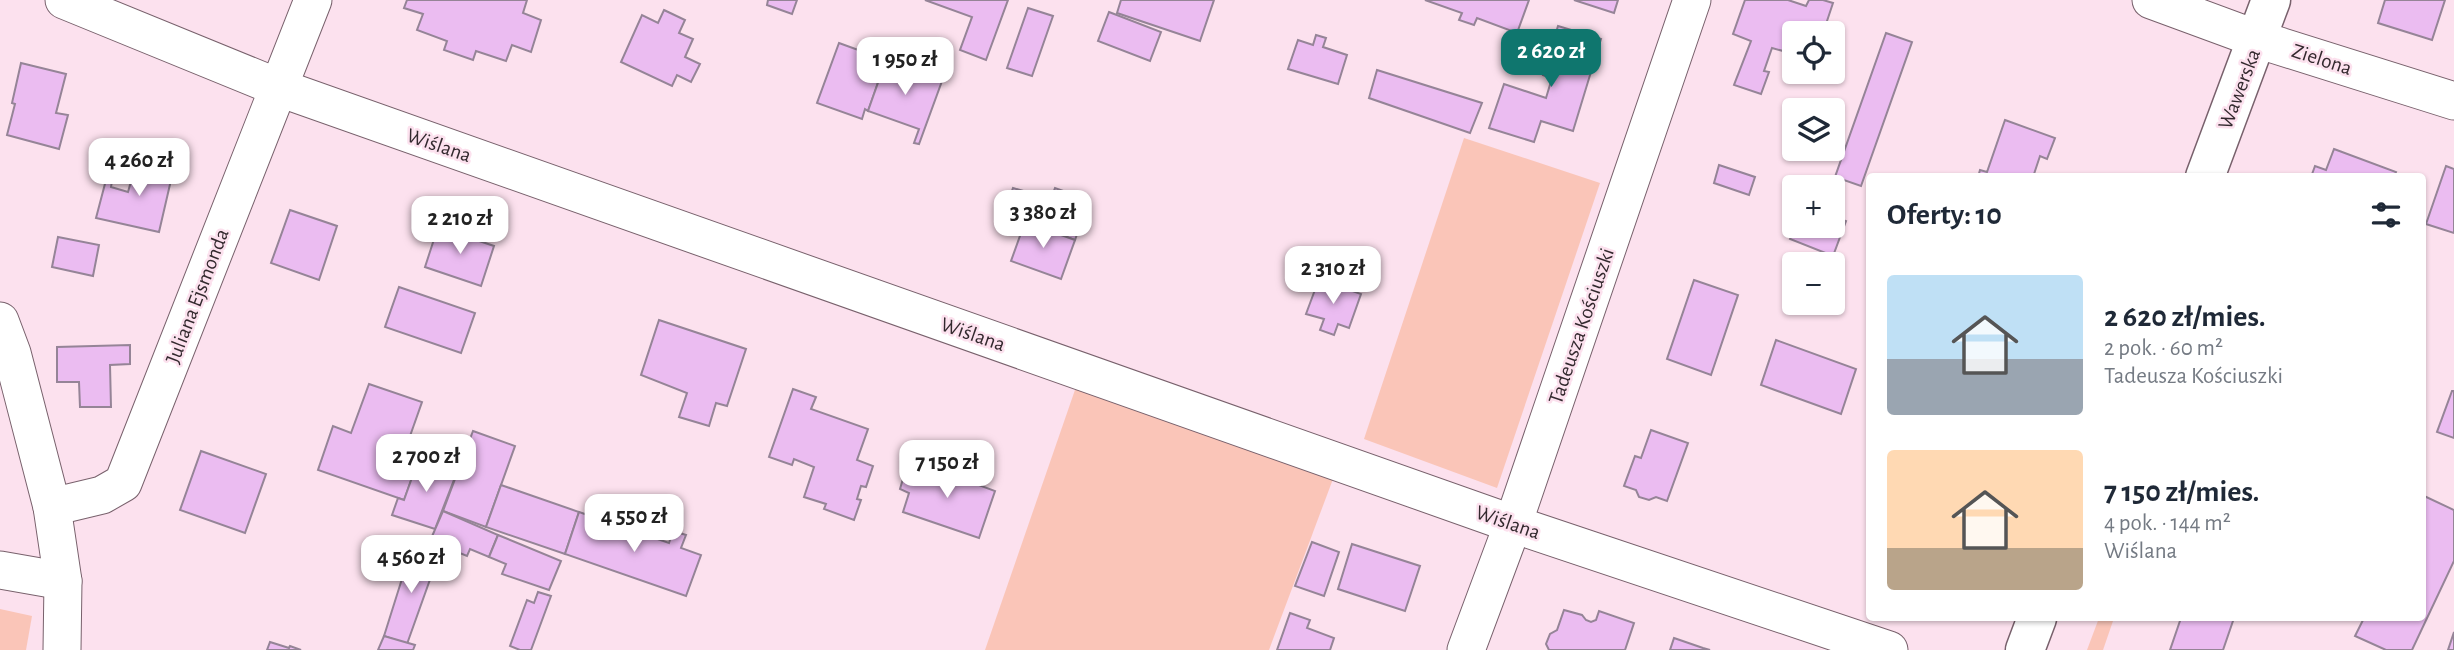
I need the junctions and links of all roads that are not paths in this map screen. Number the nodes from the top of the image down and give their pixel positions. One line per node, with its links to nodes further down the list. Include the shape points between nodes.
1 (64, 0): 7 (street, Wiślana)
2 (313, 0): 7 (street, Juliana Ejsmonda)
3 (1692, 0): 12 (street, Tadeusza Kościuszki)
4 (2151, 0): 6 (street, Zielona)
5 (2271, 0): 6 (street, Wawerska)
6 (2258, 38): 8 (street, Zielona); 9 (street, Wawerska)
7 (277, 88): 11 (street, Juliana Ejsmonda, via 123,483 102,495); 12 (street, Wiślana)
8 (2454, 101)
9 (2207, 173)
10 (0, 321): 11 (street)
11 (52, 507): 14 (street)
12 (1513, 524): 17 (street, Tadeusza Kościuszki); 18 (street, Wiślana)
13 (0, 570): 14 (street)
14 (63, 581): 16 (street)
15 (2036, 621): 19 (street)
16 (62, 650)
17 (1466, 650)
18 (1889, 650)
19 (2025, 650)

